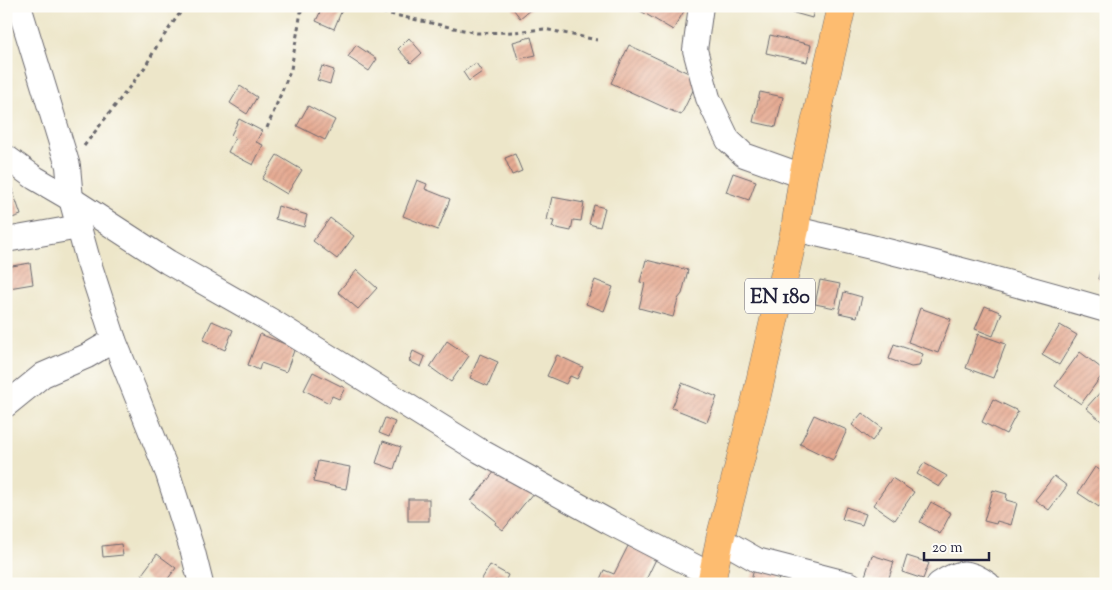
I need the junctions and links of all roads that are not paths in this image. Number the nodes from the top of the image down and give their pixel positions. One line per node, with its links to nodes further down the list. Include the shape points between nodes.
1 (19, 6): 6 (street, via 68,166)
2 (701, 6): 5 (street, via 695,50 708,98 728,140 744,154)
3 (842, 6): 5 (main road, EN 180)
4 (6, 157): 6 (street)
5 (803, 176): 8 (main road, EN 180)
6 (72, 199): 7 (street); 14 (street, via 168,262 270,320 480,451)
7 (79, 227): 9 (street); 11 (street)
8 (795, 229): 10 (street); 13 (main road, EN 180)
9 (6, 240)
10 (1106, 310)
11 (114, 340): 12 (street, via 44,375); 15 (street, via 168,474)
12 (6, 405)
13 (720, 539): 14 (main road, EN 180); 16 (street, via 757,560)
14 (712, 580)
15 (201, 584)
16 (850, 584)
17 (939, 584): 18 (street, via 963,572)
18 (988, 584)

